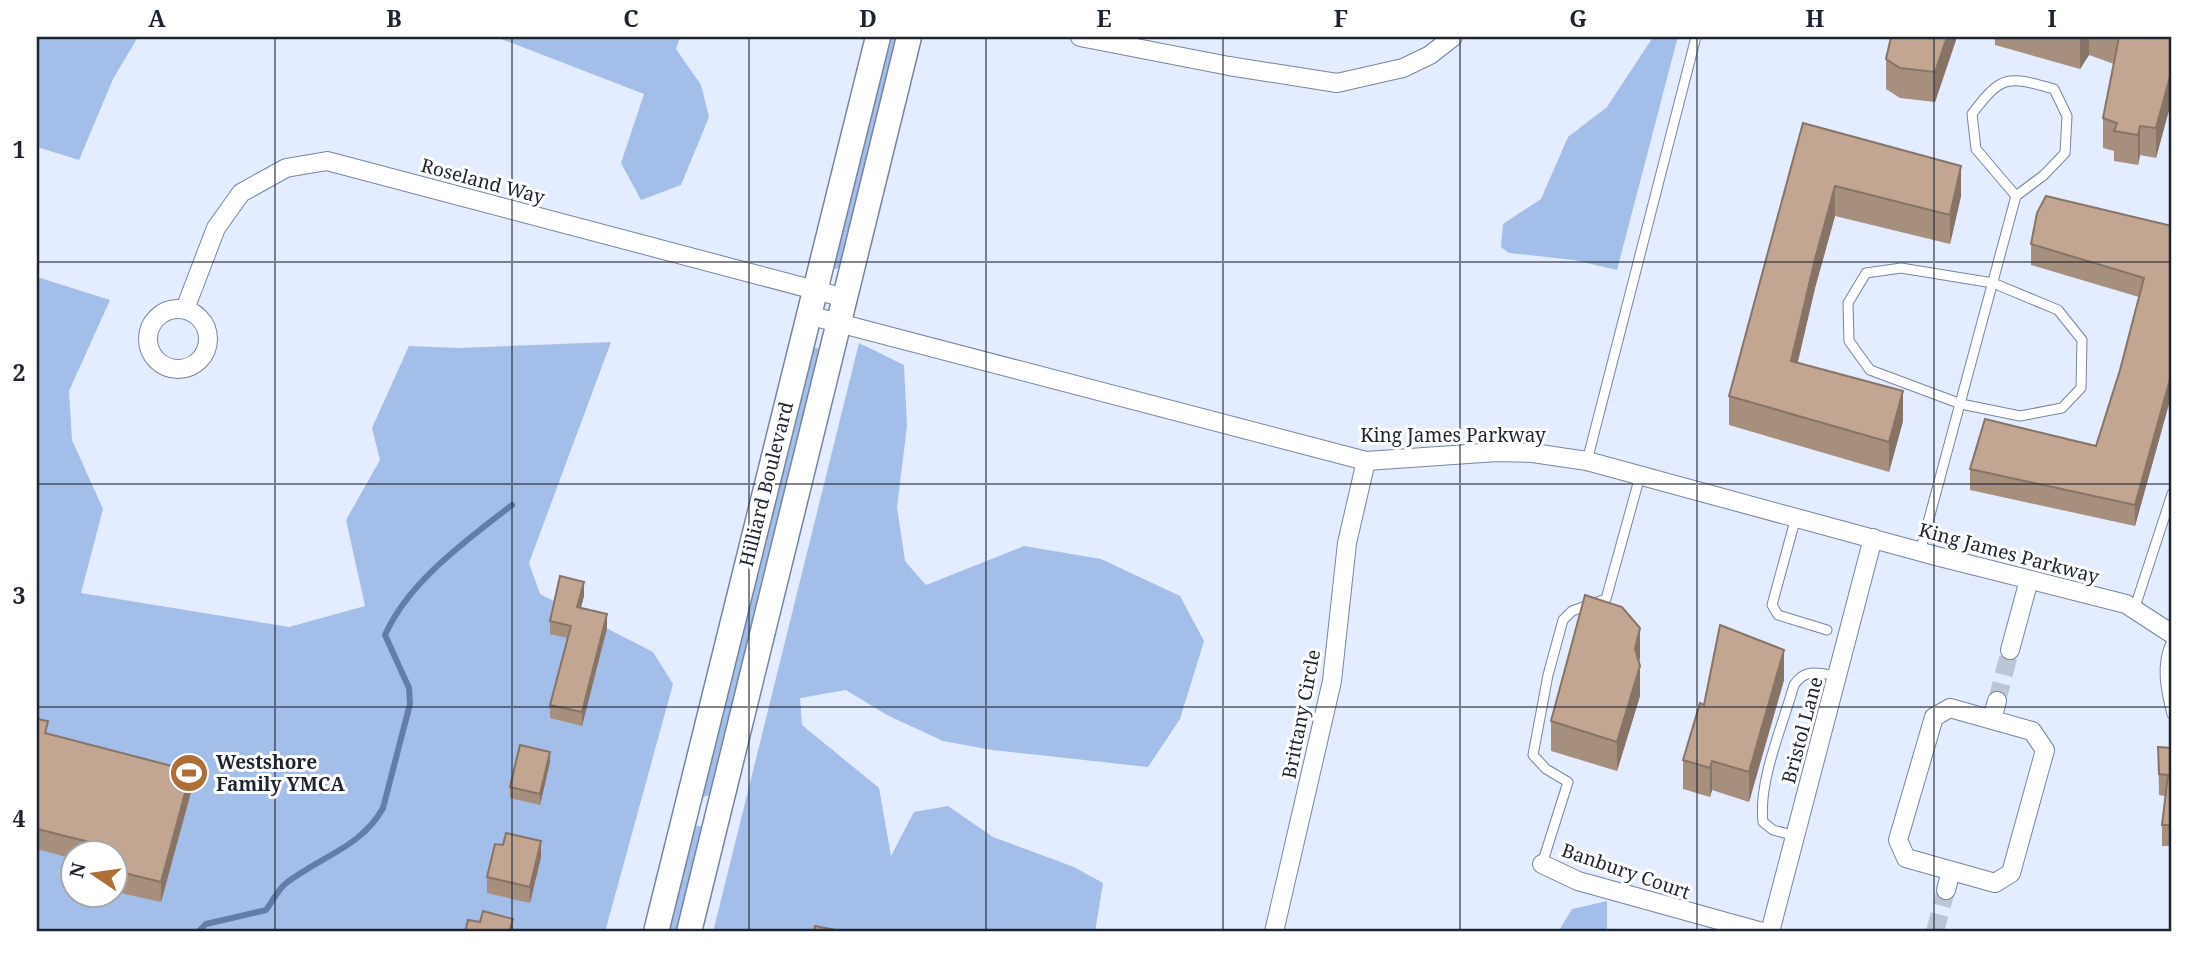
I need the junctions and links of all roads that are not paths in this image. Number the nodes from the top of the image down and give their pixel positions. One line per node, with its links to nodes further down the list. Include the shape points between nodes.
1 (878, 37): 9 (main road, Hilliard Boulevard)
2 (909, 37): 8 (main road, Hilliard Boulevard)
3 (1080, 37): 4 (street, via 1337,83 1403,68)
4 (1452, 37)
5 (1696, 37): 14 (lane)
6 (2016, 196): 6 (lane, via 2065,153 2067,116 2054,89 2016,78 1992,87 1972,114 1976,149); 7 (lane)
7 (1993, 283): 12 (lane); 12 (lane, via 2058,310 2082,340 2081,388 2062,408 2020,416); 12 (lane, via 1901,268 1866,273 1849,303 1849,341 1870,370)
8 (845, 298): 9 (street, Roseland Way); 11 (main road, Hilliard Boulevard)
9 (811, 303): 10 (street, Roseland Way, via 327,161 286,168 241,193 216,228); 11 (street, King James Parkway); 34 (main road, Hilliard Boulevard)
10 (185, 309)
11 (839, 323): 13 (street, King James Parkway); 35 (main road, Hilliard Boulevard)
12 (1961, 404): 19 (lane)
13 (1366, 461): 14 (street, King James Parkway, via 1497,452); 36 (street, Brittany Circle, via 1347,543 1332,681)
14 (1587, 461): 15 (street, King James Parkway)
15 (1640, 476): 17 (street, King James Parkway); 31 (lane, Banbury Court, via 1606,599 1572,611 1563,620 1548,675 1533,755 1567,782)
16 (2172, 494): 21 (lane)
17 (1796, 517): 18 (street, King James Parkway); 22 (lane, via 1772,606 1778,615)
18 (1873, 538): 19 (street, King James Parkway); 26 (street, Bristol Lane)
19 (1920, 552): 20 (street, King James Parkway)
20 (2029, 580): 21 (street, King James Parkway, via 2126,604); 25 (street)
21 (2134, 610): 23 (street, King James Parkway)
22 (1827, 630)
23 (2172, 634)
24 (2172, 641): 28 (lane, via 2165,671)
25 (2010, 650)
26 (1837, 676): 30 (street, Bristol Lane); 30 (lane, via 1810,672 1800,676 1766,782 1763,821 1773,830)
27 (1997, 701): 29 (street)
28 (2172, 714)
29 (1992, 719): 32 (street, via 1950,708 1934,717 1898,840 1906,858); 32 (street, via 2032,731 2045,750 2011,873 1995,883)
30 (1796, 836): 38 (street, Bristol Lane)
31 (1542, 864): 37 (street, Banbury Court, via 1578,881)
32 (1951, 870): 33 (street)
33 (1947, 890)
34 (656, 932)
35 (689, 932)
36 (1274, 932)
37 (1762, 932)
38 (1770, 932)

